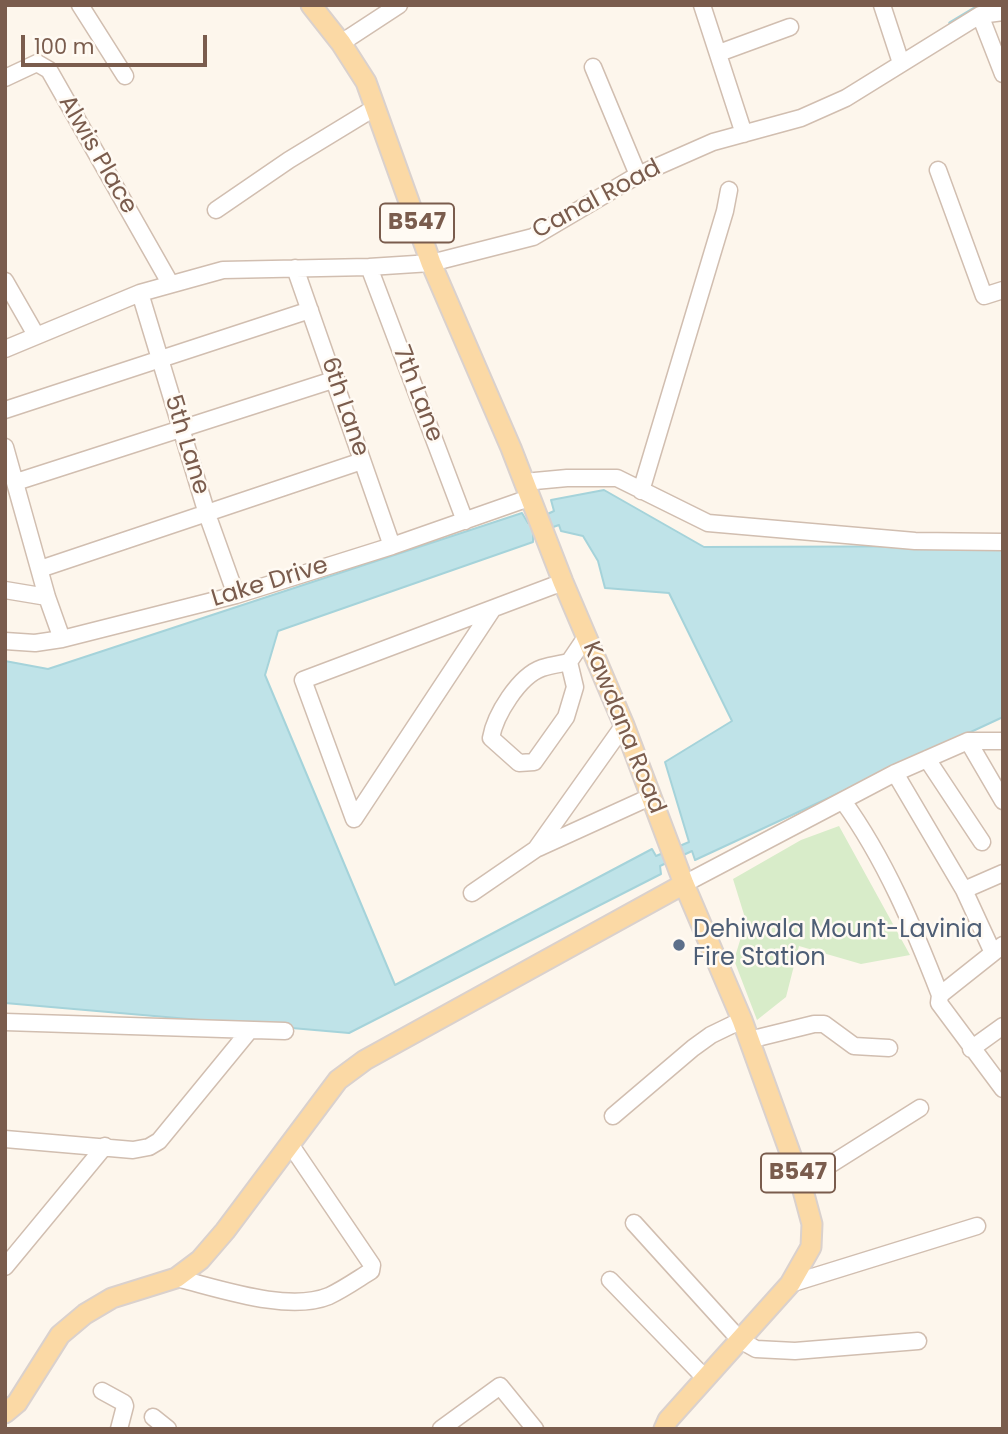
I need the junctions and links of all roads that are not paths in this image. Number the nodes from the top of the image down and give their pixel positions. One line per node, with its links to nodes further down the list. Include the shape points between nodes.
1 (80, 5): 14 (street)
2 (311, 5): 9 (main road, Kawdana Road / B547)
3 (399, 5): 9 (street)
4 (702, 5): 10 (street)
5 (882, 5): 11 (street)
6 (1003, 12): 7 (street, Canal Road)
7 (980, 15): 11 (street, Canal Road); 13 (street)
8 (790, 27): 10 (street)
9 (341, 43): 16 (main road, Kawdana Road / B547)
10 (719, 53): 17 (street)
11 (901, 63): 17 (street, Canal Road, via 824,108)
12 (593, 67): 19 (street)
13 (1003, 74)
14 (125, 76)
15 (5, 78): 26 (street, Alwis Place, via 37,63 49,70)
16 (376, 107): 21 (street); 22 (main road, Kawdana Road / B547)
17 (744, 134): 19 (street, Canal Road, via 713,142)
18 (938, 170): 27 (street, via 984,296)
19 (638, 175): 22 (street, Canal Road, via 533,237)
20 (729, 190): 39 (street)
21 (216, 210)
22 (431, 262): 23 (street, Canal Road); 40 (main road, Kawdana Road / B547)
23 (369, 267): 24 (street, Canal Road); 42 (street, 7th Lane)
24 (295, 268): 26 (street, Canal Road, via 223,270); 29 (street, 6th Lane)
25 (5, 281): 30 (street)
26 (170, 283): 28 (street, Canal Road)
27 (1003, 290)
28 (140, 293): 30 (street, Canal Road); 32 (street, 5th Lane)
29 (310, 310): 32 (street); 33 (street, 6th Lane)
30 (36, 335): 31 (street, Canal Road)
31 (5, 349)
32 (160, 360): 34 (street); 35 (street, 5th Lane)
33 (336, 379): 35 (street); 37 (street, 6th Lane)
34 (5, 410)
35 (182, 428): 38 (street); 41 (street, 5th Lane)
36 (5, 447): 38 (street)
37 (362, 461): 41 (street); 44 (street, 6th Lane)
38 (16, 482): 45 (street)
39 (641, 491): 40 (street, Lake Drive, via 617,478 567,478); 43 (street, Lake Drive, via 708,523 915,541)
40 (529, 497): 42 (street, Lake Drive); 46 (main road, Kawdana Road / B547)
41 (207, 514): 45 (street); 48 (street, 5th Lane)
42 (465, 521): 44 (street, Lake Drive)
43 (1003, 542)
44 (392, 546): 48 (street, Lake Drive)
45 (40, 569): 49 (street)
46 (563, 582): 50 (street); 51 (main road, Kawdana Road / B547)
47 (5, 590): 49 (street)
48 (236, 595): 52 (street, Lake Drive)
49 (47, 597): 52 (street)
50 (492, 610): 50 (street, via 303,680 354,819 462,656)
51 (586, 637): 54 (street); 55 (main road, Kawdana Road / B547)
52 (62, 639): 53 (street, Lake Drive)
53 (5, 641)
54 (569, 662): 54 (street, via 575,687 566,717 534,762 519,763 491,738 494,724 512,693 539,669)
55 (624, 725): 60 (main road, Kawdana Road / B547); 64 (street)
56 (968, 741): 57 (street); 58 (street); 61 (street)
57 (1003, 741)
58 (927, 759): 59 (street); 63 (street)
59 (895, 773): 62 (street); 67 (street)
60 (650, 797): 64 (street); 66 (main road, Kawdana Road / B547)
61 (1003, 800)
62 (843, 801): 66 (street); 70 (street, via 863,828 918,937)
63 (982, 842)
64 (536, 849): 68 (street)
65 (1003, 873): 67 (street)
66 (682, 878): 71 (main road, Kawdana Road / B547); 83 (main road, via 365,1060 338,1080)
67 (964, 890): 69 (street)
68 (472, 893)
69 (998, 949): 70 (street)
70 (940, 995): 78 (street, via 939,1003)
71 (742, 1020): 76 (main road, Kawdana Road / B547); 81 (street, via 692,1048)
72 (5, 1022): 74 (street)
73 (1003, 1026): 78 (street)
74 (250, 1030): 75 (street); 84 (street, via 159,1141 133,1150)
75 (285, 1031)
76 (749, 1040): 77 (street, via 824,1024 854,1046); 85 (main road, Kawdana Road / B547)
77 (889, 1048)
78 (971, 1049): 79 (street)
79 (1003, 1089)
80 (920, 1108): 85 (street)
81 (613, 1116)
82 (6, 1140): 84 (street)
83 (290, 1144): 89 (main road, via 226,1231 201,1260); 89 (street, via 372,1265 371,1271 329,1296 308,1301 271,1299)
84 (105, 1146): 88 (street)
85 (802, 1183): 91 (main road, Kawdana Road / B547, via 813,1224 811,1247)
86 (634, 1223): 92 (street)
87 (977, 1227): 91 (street)
88 (5, 1267)
89 (176, 1278): 96 (main road, via 112,1298 85,1314 60,1335 17,1403)
90 (610, 1280): 94 (street)
91 (790, 1284): 92 (main road, Kawdana Road / B547)
92 (740, 1340): 93 (street, via 756,1349 795,1351); 94 (main road, Kawdana Road / B547)
93 (918, 1341)
94 (705, 1378): 102 (main road, Kawdana Road / B547)
95 (102, 1391): 98 (street, via 124,1403)
96 (5, 1413)
97 (153, 1417): 99 (street)
98 (119, 1429)
99 (168, 1429)
100 (441, 1429): 101 (street, via 500,1386)
101 (535, 1429)
102 (664, 1429)

